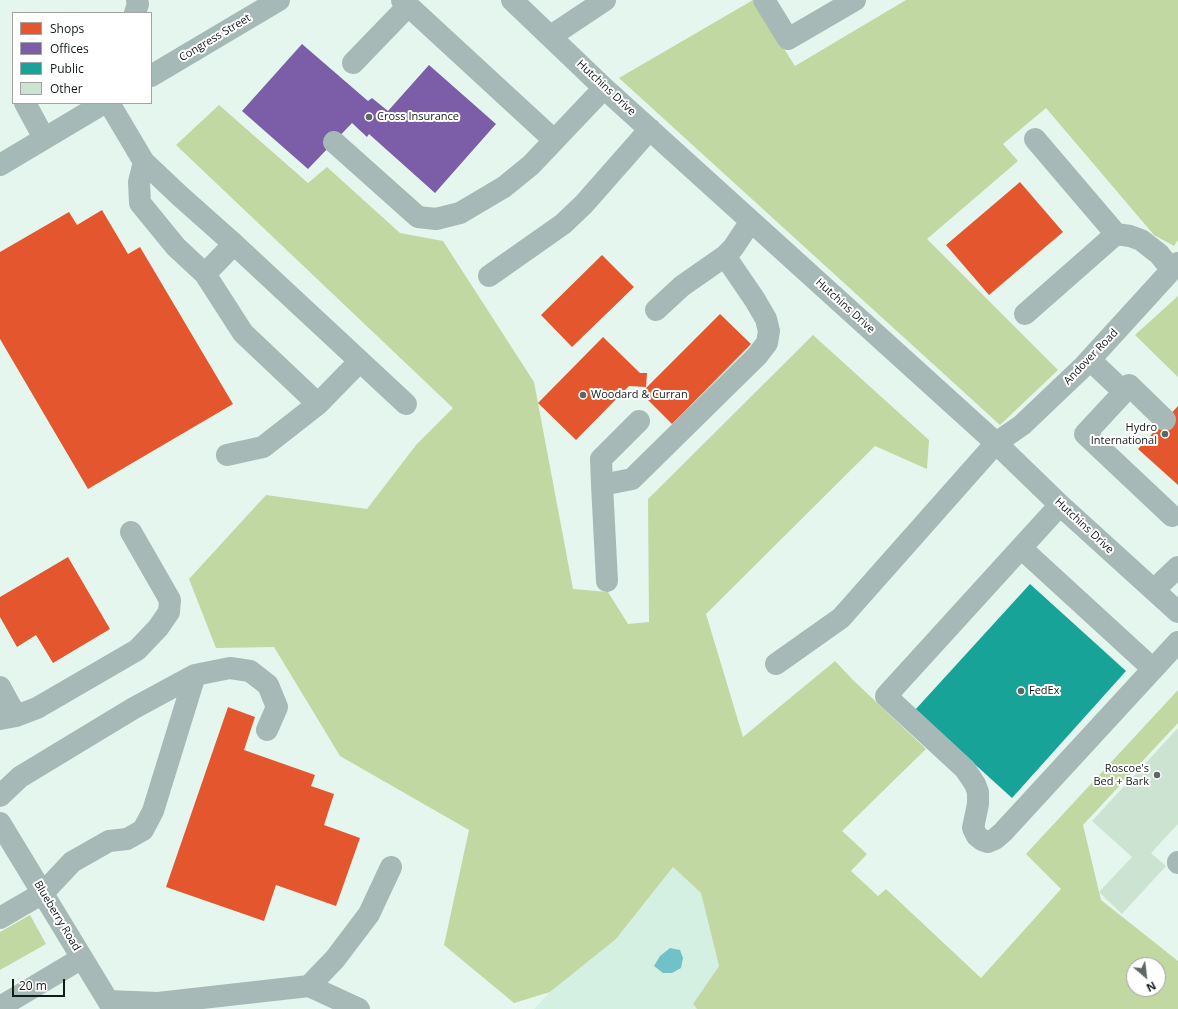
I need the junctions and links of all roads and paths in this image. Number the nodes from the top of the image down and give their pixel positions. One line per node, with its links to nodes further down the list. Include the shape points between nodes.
1 (136, 0): 8 (street, via 138,4)
2 (279, 0): 11 (main road, Congress Street)
3 (512, 0): 9 (street, Hutchins Drive)
4 (605, 0): 9 (street)
5 (764, 0): 6 (street, via 788,39)
6 (856, 0)
7 (405, 3): 10 (street); 19 (street)
8 (134, 12)
9 (551, 36): 12 (street, Hutchins Drive)
10 (353, 64)
11 (152, 75)
12 (604, 88): 16 (street, Hutchins Drive); 19 (street)
13 (26, 104): 17 (street)
14 (102, 104): 17 (main road)
15 (110, 104): 21 (street)
16 (650, 129): 23 (street, Hutchins Drive); 29 (street, via 563,224)
17 (44, 138): 22 (main road)
18 (1035, 139): 24 (street)
19 (554, 140): 20 (street, via 531,165 504,187 460,213 436,219 418,217)
20 (334, 142)
21 (144, 162): 25 (street); 28 (street, via 139,182 140,203 176,247)
22 (0, 165)
23 (751, 221): 26 (street); 39 (street, Hutchins Drive)
24 (1116, 234): 27 (street, via 1141,240); 31 (street)
25 (234, 244): 28 (street); 33 (street)
26 (725, 256): 30 (street, via 682,286); 41 (street, via 766,319 769,331 767,343 757,356 632,479)
27 (1175, 266): 32 (street, Andover Road)
28 (205, 274): 35 (street, via 243,333)
29 (489, 276)
30 (656, 310)
31 (1024, 314)
32 (1090, 360): 34 (street); 39 (street, Andover Road, via 1022,425)
33 (359, 362): 35 (street); 36 (street)
34 (1124, 392): 37 (street, via 1129,385); 43 (street, via 1085,434)
35 (318, 404): 40 (street, via 263,447)
36 (406, 404)
37 (1165, 420)
38 (639, 421): 41 (street, via 600,459)
39 (996, 443): 42 (street, Hutchins Drive); 51 (street, Andover Road, via 841,618)
40 (227, 455)
41 (602, 485): 47 (street)
42 (1060, 505): 45 (street); 48 (street, Hutchins Drive)
43 (1172, 516)
44 (132, 532): 55 (street, via 170,600 170,612 137,650 37,708)
45 (1021, 548): 52 (street); 52 (street, via 886,696 965,769 975,784 978,804 973,828 977,836 988,842 1004,832)
46 (1178, 567): 48 (street)
47 (607, 581)
48 (1154, 590): 49 (street, Hutchins Drive)
49 (1178, 612)
50 (1178, 642): 52 (street)
51 (776, 664)
52 (1153, 669)
53 (195, 675): 56 (street, via 230,668 250,670 268,685 277,707); 57 (street, via 20,776); 60 (street, via 153,811 143,830 127,840 109,841 72,862)
54 (0, 687): 55 (street)
55 (8, 717)
56 (267, 730)
57 (0, 796)
58 (0, 823): 60 (street, Blueberry Road)
59 (391, 867): 63 (street, via 369,914 335,959)
60 (43, 893): 61 (street); 62 (street, Blueberry Road)
61 (0, 918)
62 (82, 958): 64 (street, Blueberry Road); 65 (street)
63 (309, 986): 64 (street, via 158,1003); 66 (street)
64 (111, 1005)
65 (0, 1007)
66 (357, 1009)

